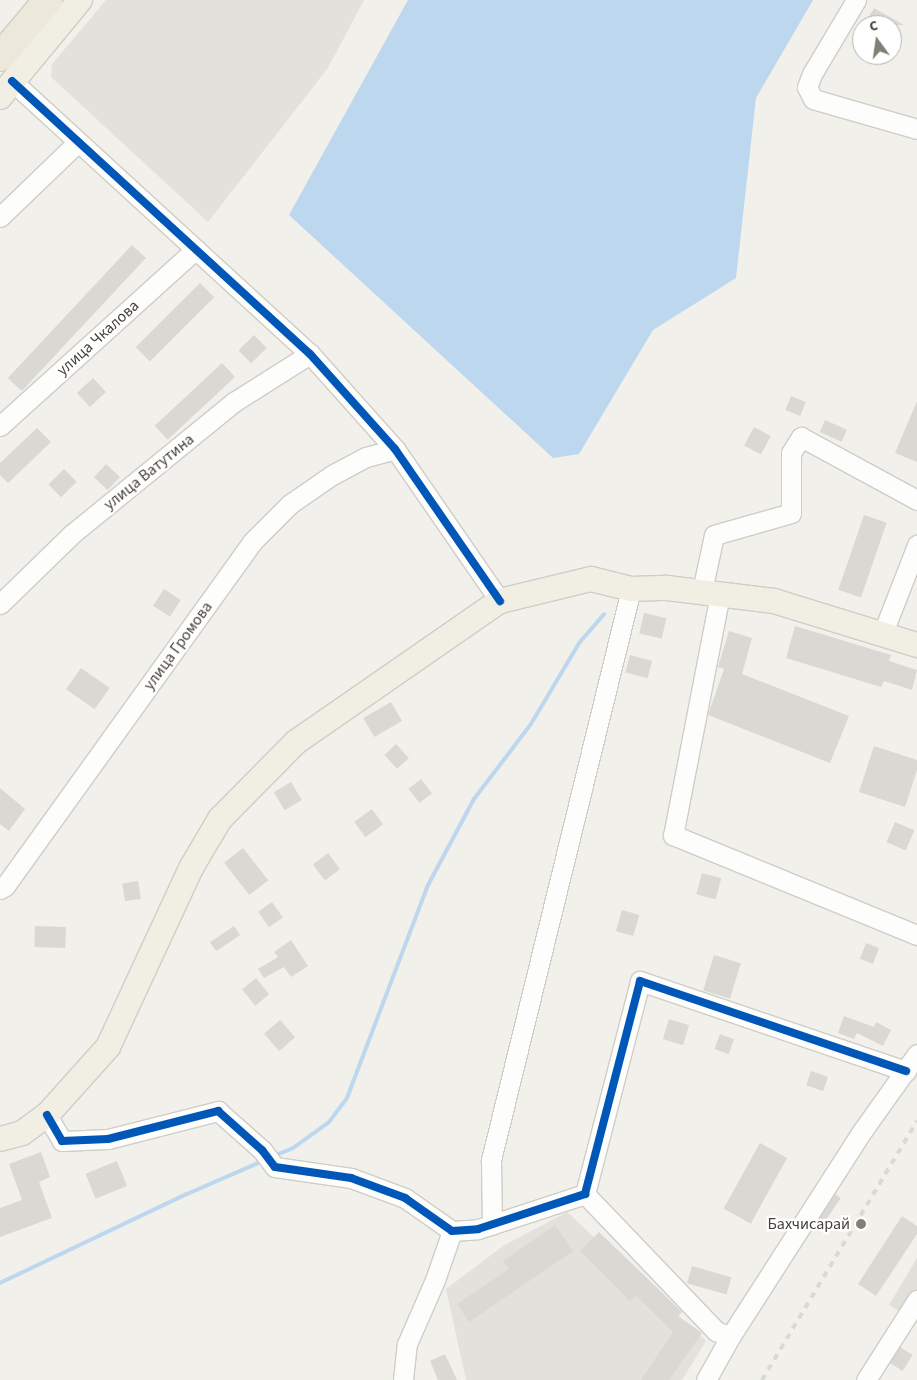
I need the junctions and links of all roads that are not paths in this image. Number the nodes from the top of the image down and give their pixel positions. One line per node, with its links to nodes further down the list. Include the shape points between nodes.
1 (23, 0): 5 (highway)
2 (48, 0): 6 (highway)
3 (80, 0): 6 (main road)
4 (856, 0): 7 (street, via 807,87 813,99)
5 (0, 28)
6 (4, 78): 8 (street)
7 (917, 128)
8 (78, 142): 9 (street); 10 (street)
9 (0, 216)
10 (196, 250): 11 (street); 12 (street, улица Чкалова)
11 (310, 354): 13 (street); 19 (street, улица Ватутина, via 234,402 72,534)
12 (0, 426)
13 (395, 449): 18 (street); 22 (street, улица Громова, via 366,457 332,475 290,504 253,542 6,886)
14 (917, 500): 17 (street, via 801,437 791,453 790,513 714,536)
15 (917, 545): 20 (street)
16 (631, 590): 17 (main road, via 667,588); 18 (main road, via 591,580); 29 (street, via 491,1160)
17 (711, 593): 20 (main road, via 774,601); 23 (street, via 673,835)
18 (500, 601): 26 (main road, via 296,742 220,819 191,868 108,1047)
19 (0, 604)
20 (882, 635): 21 (main road)
21 (917, 645)
22 (0, 889)
23 (917, 935)
24 (917, 1054): 25 (street)
25 (906, 1071): 28 (street, via 640,981); 32 (street, via 863,1130)
26 (47, 1115): 27 (main road, via 22,1133); 30 (street, via 62,1142 108,1139 218,1111 262,1150 275,1167 351,1178 405,1198)
27 (0, 1139)
28 (585, 1194): 29 (street); 32 (street, via 716,1331)
29 (492, 1224): 30 (street)
30 (452, 1231): 33 (street, via 436,1280 407,1344)
31 (917, 1300): 35 (street)
32 (730, 1337): 34 (street)
33 (404, 1380)
34 (706, 1380)
35 (866, 1380)

